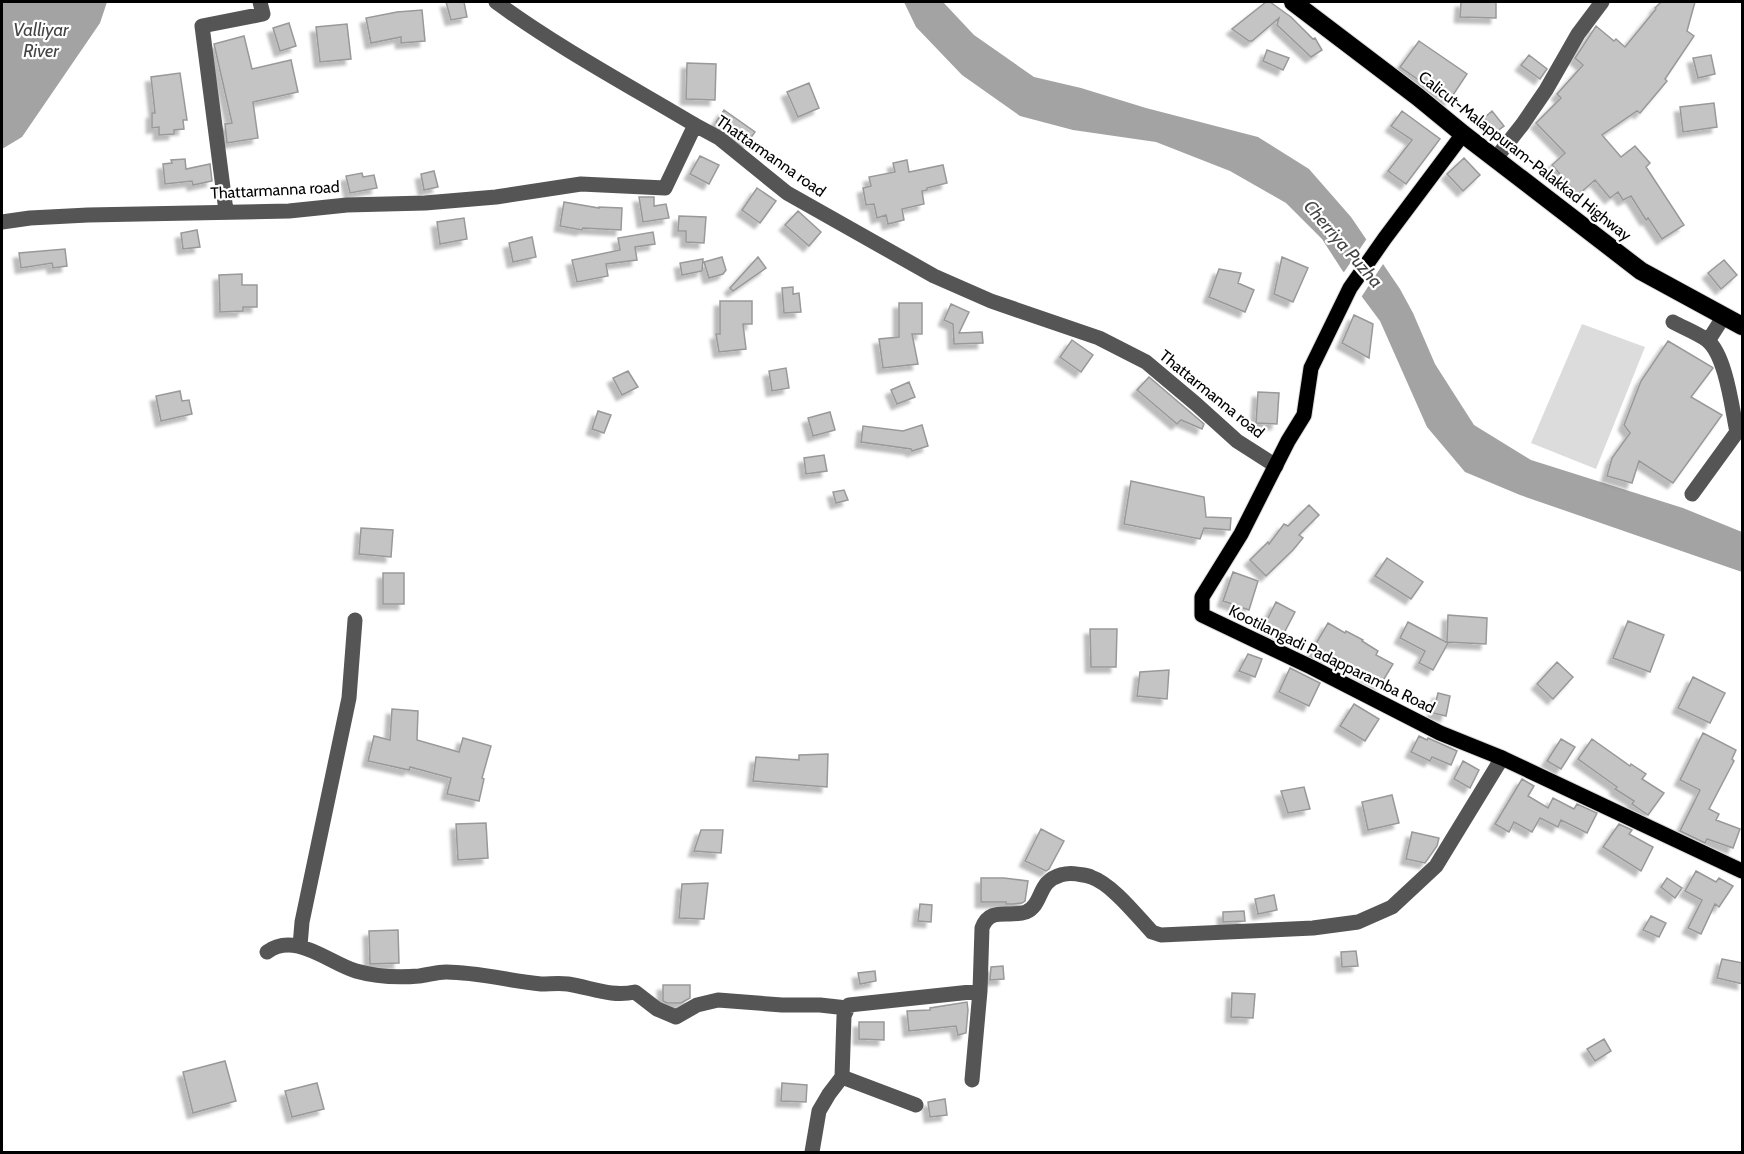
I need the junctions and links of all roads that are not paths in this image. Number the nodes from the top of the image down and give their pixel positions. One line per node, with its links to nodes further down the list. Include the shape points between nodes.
1 (260, 2): 8 (street, via 263,14 202,26)
2 (496, 2): 5 (street, via 587,63)
3 (1293, 2): 6 (highway, Calicut-Malappuram-Palakkad Highway)
4 (1602, 2): 7 (street)
5 (695, 125): 8 (street, Thattarmanna road, via 665,188 581,184 425,203); 14 (street, Thattarmanna road, via 719,138 787,193 934,276 991,301 1099,338 1146,363 1237,441)
6 (1463, 134): 7 (highway, Calicut-Malappuram-Palakkad Highway); 14 (main road, Kootilangadi Padapparamba Road, via 1350,288 1311,368 1304,415)
7 (1496, 159): 10 (highway, Calicut-Malappuram-Palakkad Highway, via 1641,272)
8 (226, 211): 9 (street, Thattarmanna road)
9 (2, 222)
10 (1724, 316): 12 (highway, Calicut-Malappuram-Palakkad Highway); 13 (street)
11 (1673, 322): 13 (street)
12 (1743, 326)
13 (1708, 341): 15 (street, via 1727,379 1737,432)
14 (1276, 466): 17 (main road, Kootilangadi Padapparamba Road, via 1202,597 1202,615 1440,733)
15 (1692, 494)
16 (355, 620): 19 (street, via 350,698)
17 (1502, 758): 18 (main road, Kootilangadi Padapparamba Road); 21 (street, via 1436,867 1392,907 1358,922 1313,928 1161,935 1152,932 1115,892 1092,877 1069,872 1047,883 1029,910 992,915 985,921)
18 (1743, 871)
19 (300, 946): 20 (street, via 275,946); 22 (street, via 345,968 376,977 445,972 566,984 620,995 635,992 657,1009 676,1017 697,1005 718,1000)
20 (267, 951)
21 (980, 991): 22 (street); 24 (street)
22 (848, 1008): 23 (street, via 844,1016)
23 (842, 1077): 25 (street); 26 (street, via 819,1111)
24 (972, 1080)
25 (916, 1105)
26 (812, 1152)

